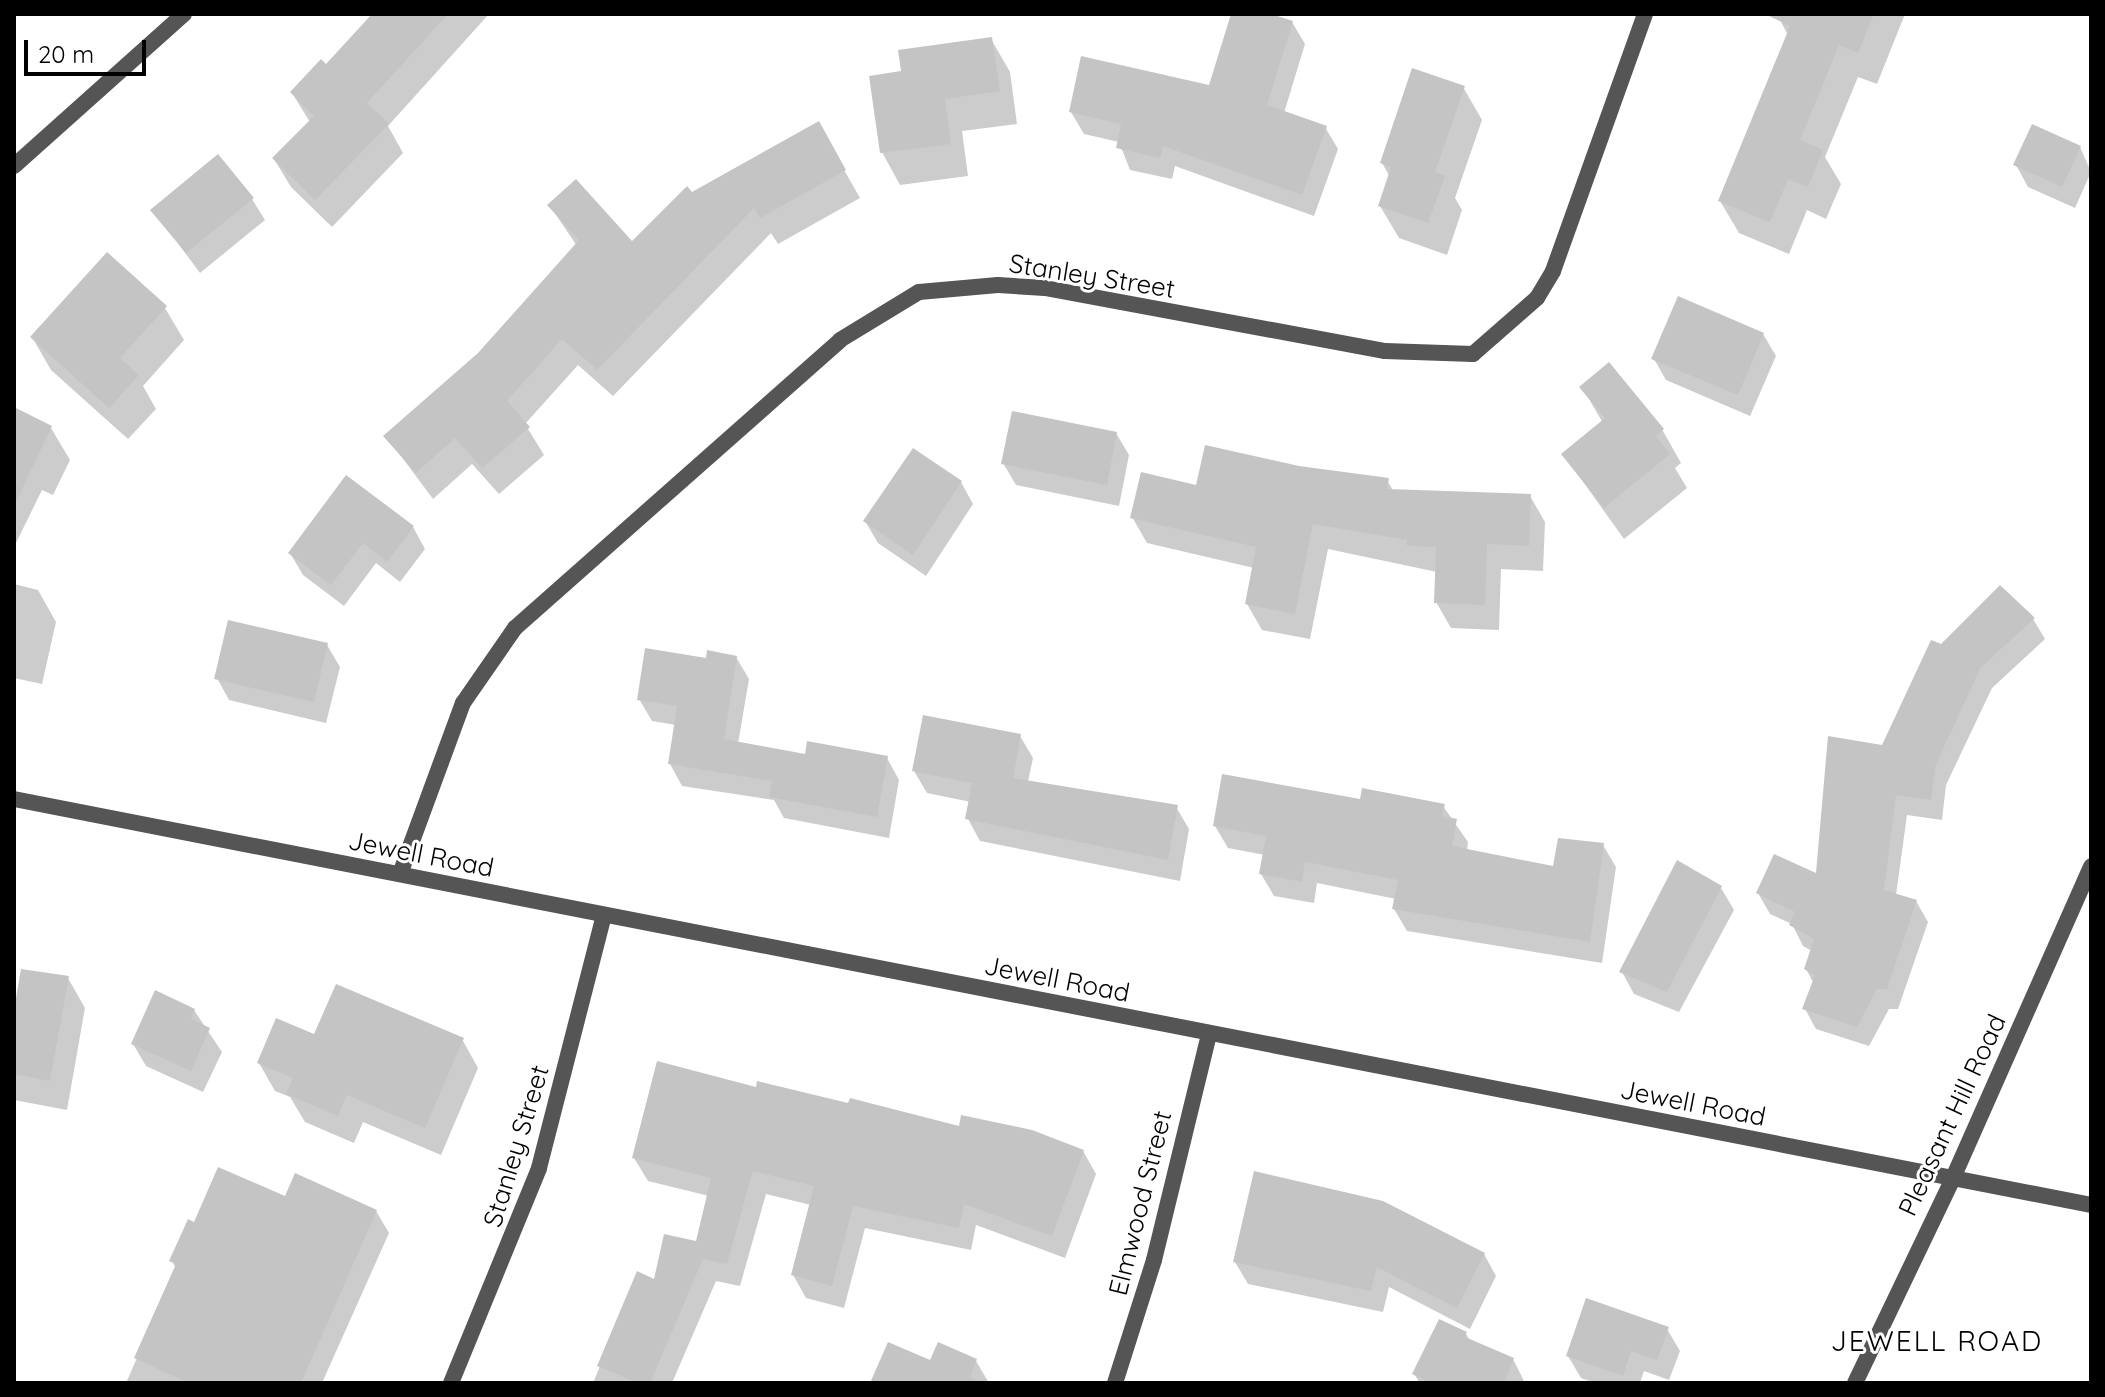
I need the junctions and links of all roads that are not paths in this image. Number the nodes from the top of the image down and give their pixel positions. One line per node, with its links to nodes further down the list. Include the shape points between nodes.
1 (184, 14): 3 (street)
2 (1645, 14): 6 (street, Stanley Street, via 1553,271 1537,298 1473,354 1385,351 1045,288 998,285 919,292 840,340 515,628 463,703)
3 (14, 166)
4 (14, 799): 6 (street, Jewell Road)
5 (2091, 866): 9 (street, Pleasant Hill Road)
6 (400, 874): 7 (street, Jewell Road)
7 (604, 915): 8 (street, Jewell Road); 11 (street, Stanley Street, via 539,1168)
8 (1209, 1034): 9 (street, Jewell Road); 12 (street, Elmwood Street, via 1154,1260)
9 (1953, 1178): 10 (street, Jewell Road); 13 (street, Pleasant Hill Road)
10 (2091, 1205)
11 (451, 1383)
12 (1115, 1383)
13 (1855, 1383)

